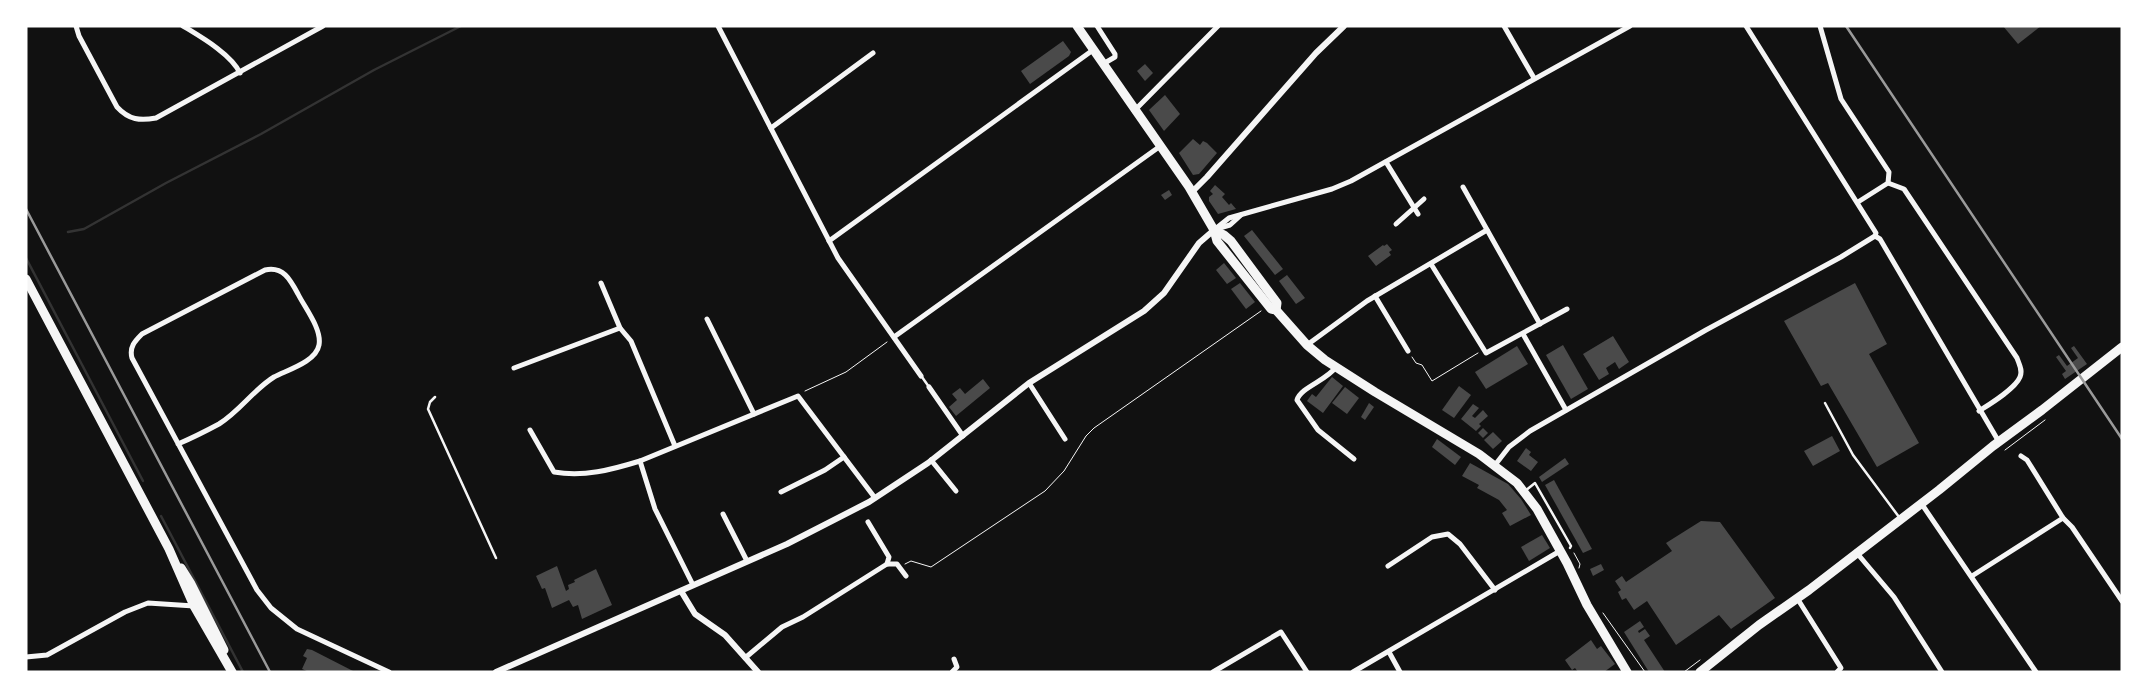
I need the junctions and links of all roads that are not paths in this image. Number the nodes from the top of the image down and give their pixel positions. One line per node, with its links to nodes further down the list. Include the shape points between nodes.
1 (76, 26): 16 (street, via 117,107 135,120 156,118)
2 (183, 26): 16 (street, via 227,56)
3 (323, 26): 16 (street)
4 (1077, 26): 13 (main road)
5 (1097, 26): 15 (street, via 1115,54)
6 (1218, 26): 18 (street)
7 (1344, 26): 24 (street)
8 (1504, 26): 17 (street)
9 (1630, 26): 17 (street)
10 (1746, 26): 26 (street)
11 (1820, 26): 22 (street, via 1841,99 1889,172)
12 (720, 27): 19 (street)
13 (1093, 50): 15 (main road); 33 (street)
14 (873, 53): 19 (street)
15 (1103, 64): 18 (main road)
16 (240, 73)
17 (1534, 78): 21 (street)
18 (1134, 111): 20 (main road)
19 (771, 128): 33 (street)
20 (1160, 147): 24 (main road); 43 (street)
21 (1386, 162): 27 (street); 30 (street, via 1332,189 1229,218)
22 (1888, 183): 26 (street); 55 (street, via 1904,189 2021,368 2014,386)
23 (1463, 187): 31 (street)
24 (1192, 192): 30 (main road)
25 (1424, 199): 27 (street)
26 (1858, 202): 32 (street)
27 (1414, 208): 28 (street); 29 (street)
28 (1418, 214)
29 (1396, 224)
30 (1214, 230): 44 (main road, via 1217,241 1269,306); 50 (street, via 1196,246 1156,302)
31 (1487, 230): 34 (street); 40 (street)
32 (1875, 236): 54 (street); 55 (street, via 1880,239)
33 (829, 241): 43 (street)
34 (1431, 264): 37 (street); 42 (street, via 1482,350 1489,352)
35 (26, 279): 80 (main road)
36 (601, 283): 41 (street)
37 (1375, 296): 44 (street); 46 (street)
38 (1567, 309): 40 (street)
39 (707, 319): 56 (street)
40 (1540, 324): 42 (street)
41 (620, 328): 48 (street); 62 (street, via 631,341)
42 (1523, 334): 54 (street)
43 (894, 337): 49 (street)
44 (1307, 345): 47 (main road)
45 (2122, 347): 60 (main road)
46 (1408, 351)
47 (1336, 367): 65 (street, via 1326,378 1300,394 1297,400 1318,430); 68 (main road)
48 (514, 368)
49 (921, 376): 51 (lane)
50 (1029, 383): 58 (street); 59 (street)
51 (929, 387): 58 (street)
52 (435, 397): 84 (lane, via 428,409)
53 (1825, 403): 77 (lane, via 1853,455)
54 (1566, 410): 68 (street, via 1515,442)
55 (1979, 411): 60 (street)
56 (754, 414): 62 (street); 64 (street, via 798,396)
57 (530, 430): 67 (street, via 554,472 573,475 608,471)
58 (963, 436): 66 (street)
59 (1065, 439)
60 (1999, 442): 75 (main road)
61 (178, 444): 61 (street, via 220,423 252,393 311,358 319,348 320,336 283,272 272,268 264,270 142,334 135,341 132,358); 103 (street, via 257,590 271,608 297,629)
62 (675, 446): 67 (street)
63 (2020, 456): 78 (street, via 2027,460)
64 (844, 457): 70 (street); 74 (street)
65 (1354, 459)
66 (931, 460): 71 (street); 74 (street)
67 (640, 461): 90 (street, via 655,509)
68 (1495, 465): 73 (main road)
69 (786, 482): 70 (street)
70 (789, 488): 72 (street)
71 (956, 491)
72 (781, 492)
73 (1525, 492): 81 (lane, via 1535,483); 82 (main road)
74 (875, 498): 85 (street)
75 (1921, 503): 77 (main road); 89 (street)
76 (723, 514): 85 (street, via 724,522)
77 (1900, 518): 83 (main road)
78 (2063, 518): 89 (street); 94 (street)
79 (868, 522): 86 (street, via 888,557)
80 (168, 549): 95 (main road); 102 (main road, via 191,584)
81 (1571, 550)
82 (1560, 551): 91 (street); 101 (main road, via 1587,605)
83 (1856, 552): 93 (main road); 112 (street, via 1894,597)
84 (496, 558)
85 (747, 562): 90 (street)
86 (887, 564): 88 (street, via 897,564); 98 (street, via 782,627)
87 (1388, 566): 91 (street, via 1432,538 1448,534 1460,544)
88 (906, 576)
89 (1972, 576): 113 (street)
90 (693, 585): 92 (street)
91 (1495, 590): 96 (street)
92 (681, 591): 98 (street, via 695,614 722,632); 104 (street)
93 (1797, 598): 110 (main road); 111 (street, via 1842,668)
94 (2122, 601)
95 (194, 606): 97 (street, via 148,603 125,612 47,655); 102 (main road)
96 (1389, 652): 108 (street); 109 (street)
97 (26, 657)
98 (746, 658): 105 (street)
99 (954, 659): 100 (street, via 957,667)
100 (954, 671)
101 (1629, 671)
102 (233, 672)
103 (389, 672)
104 (496, 672)
105 (758, 672)
106 (1213, 672): 107 (street, via 1282,632)
107 (1307, 672)
108 (1353, 672)
109 (1400, 672)
110 (1700, 672)
111 (1837, 672)
112 (1942, 672)
113 (2036, 672)

